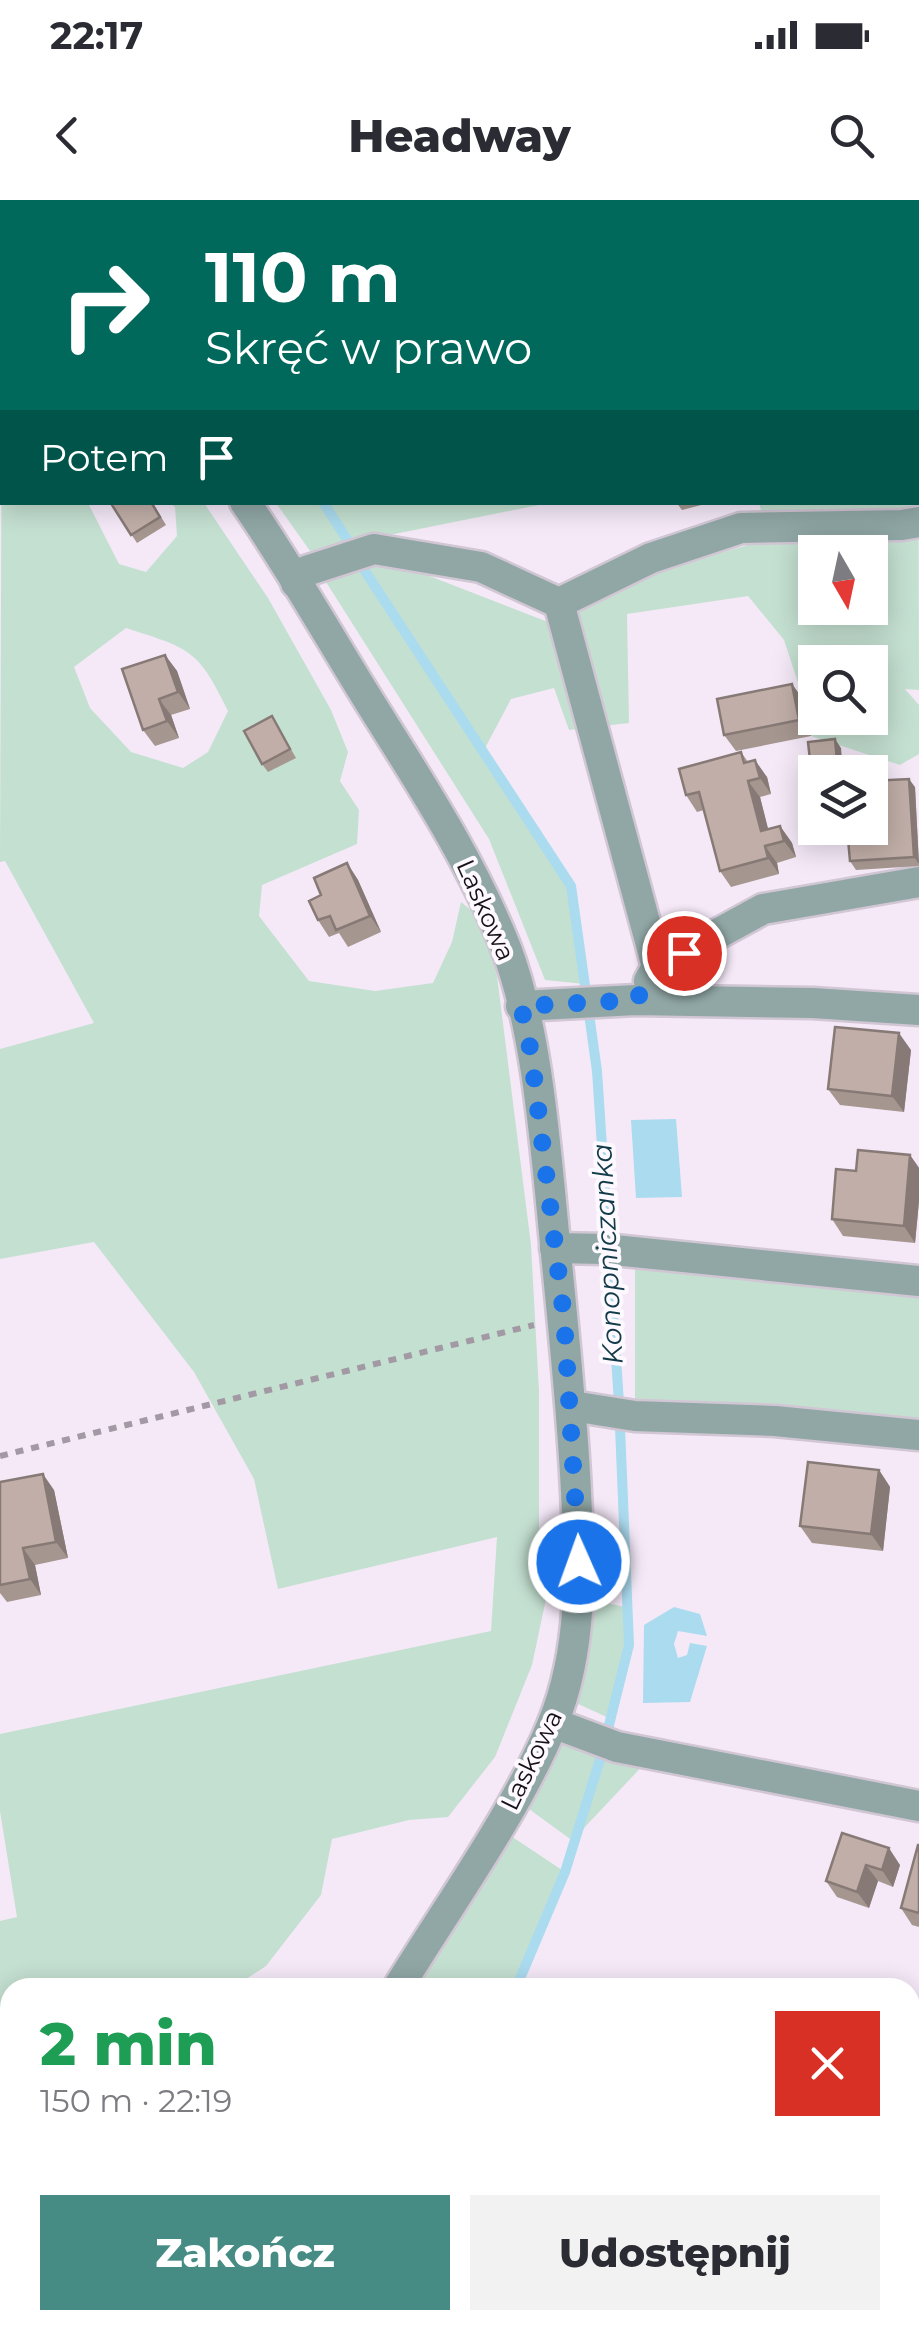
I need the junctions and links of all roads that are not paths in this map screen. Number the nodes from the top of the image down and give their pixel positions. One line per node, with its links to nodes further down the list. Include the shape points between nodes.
1 (248, 505): 3 (street, Laskowa)
2 (919, 522): 4 (street, via 741,528 652,558)
3 (296, 583): 4 (street, via 306,571 374,548 481,567); 8 (street, Laskowa, via 473,874 507,952)
4 (560, 602): 6 (street)
5 (919, 882): 6 (street, via 763,909)
6 (658, 967): 7 (street)
7 (636, 1000): 8 (street); 9 (street)
8 (521, 1006): 10 (street, Laskowa)
9 (919, 1010)
10 (556, 1248): 11 (street); 12 (street, Laskowa)
11 (919, 1281)
12 (572, 1406): 13 (street); 14 (street, Laskowa, via 579,1600)
13 (919, 1435)
14 (553, 1723): 15 (street, via 604,1744); 16 (street, Laskowa)
15 (919, 1806)
16 (404, 1978)

